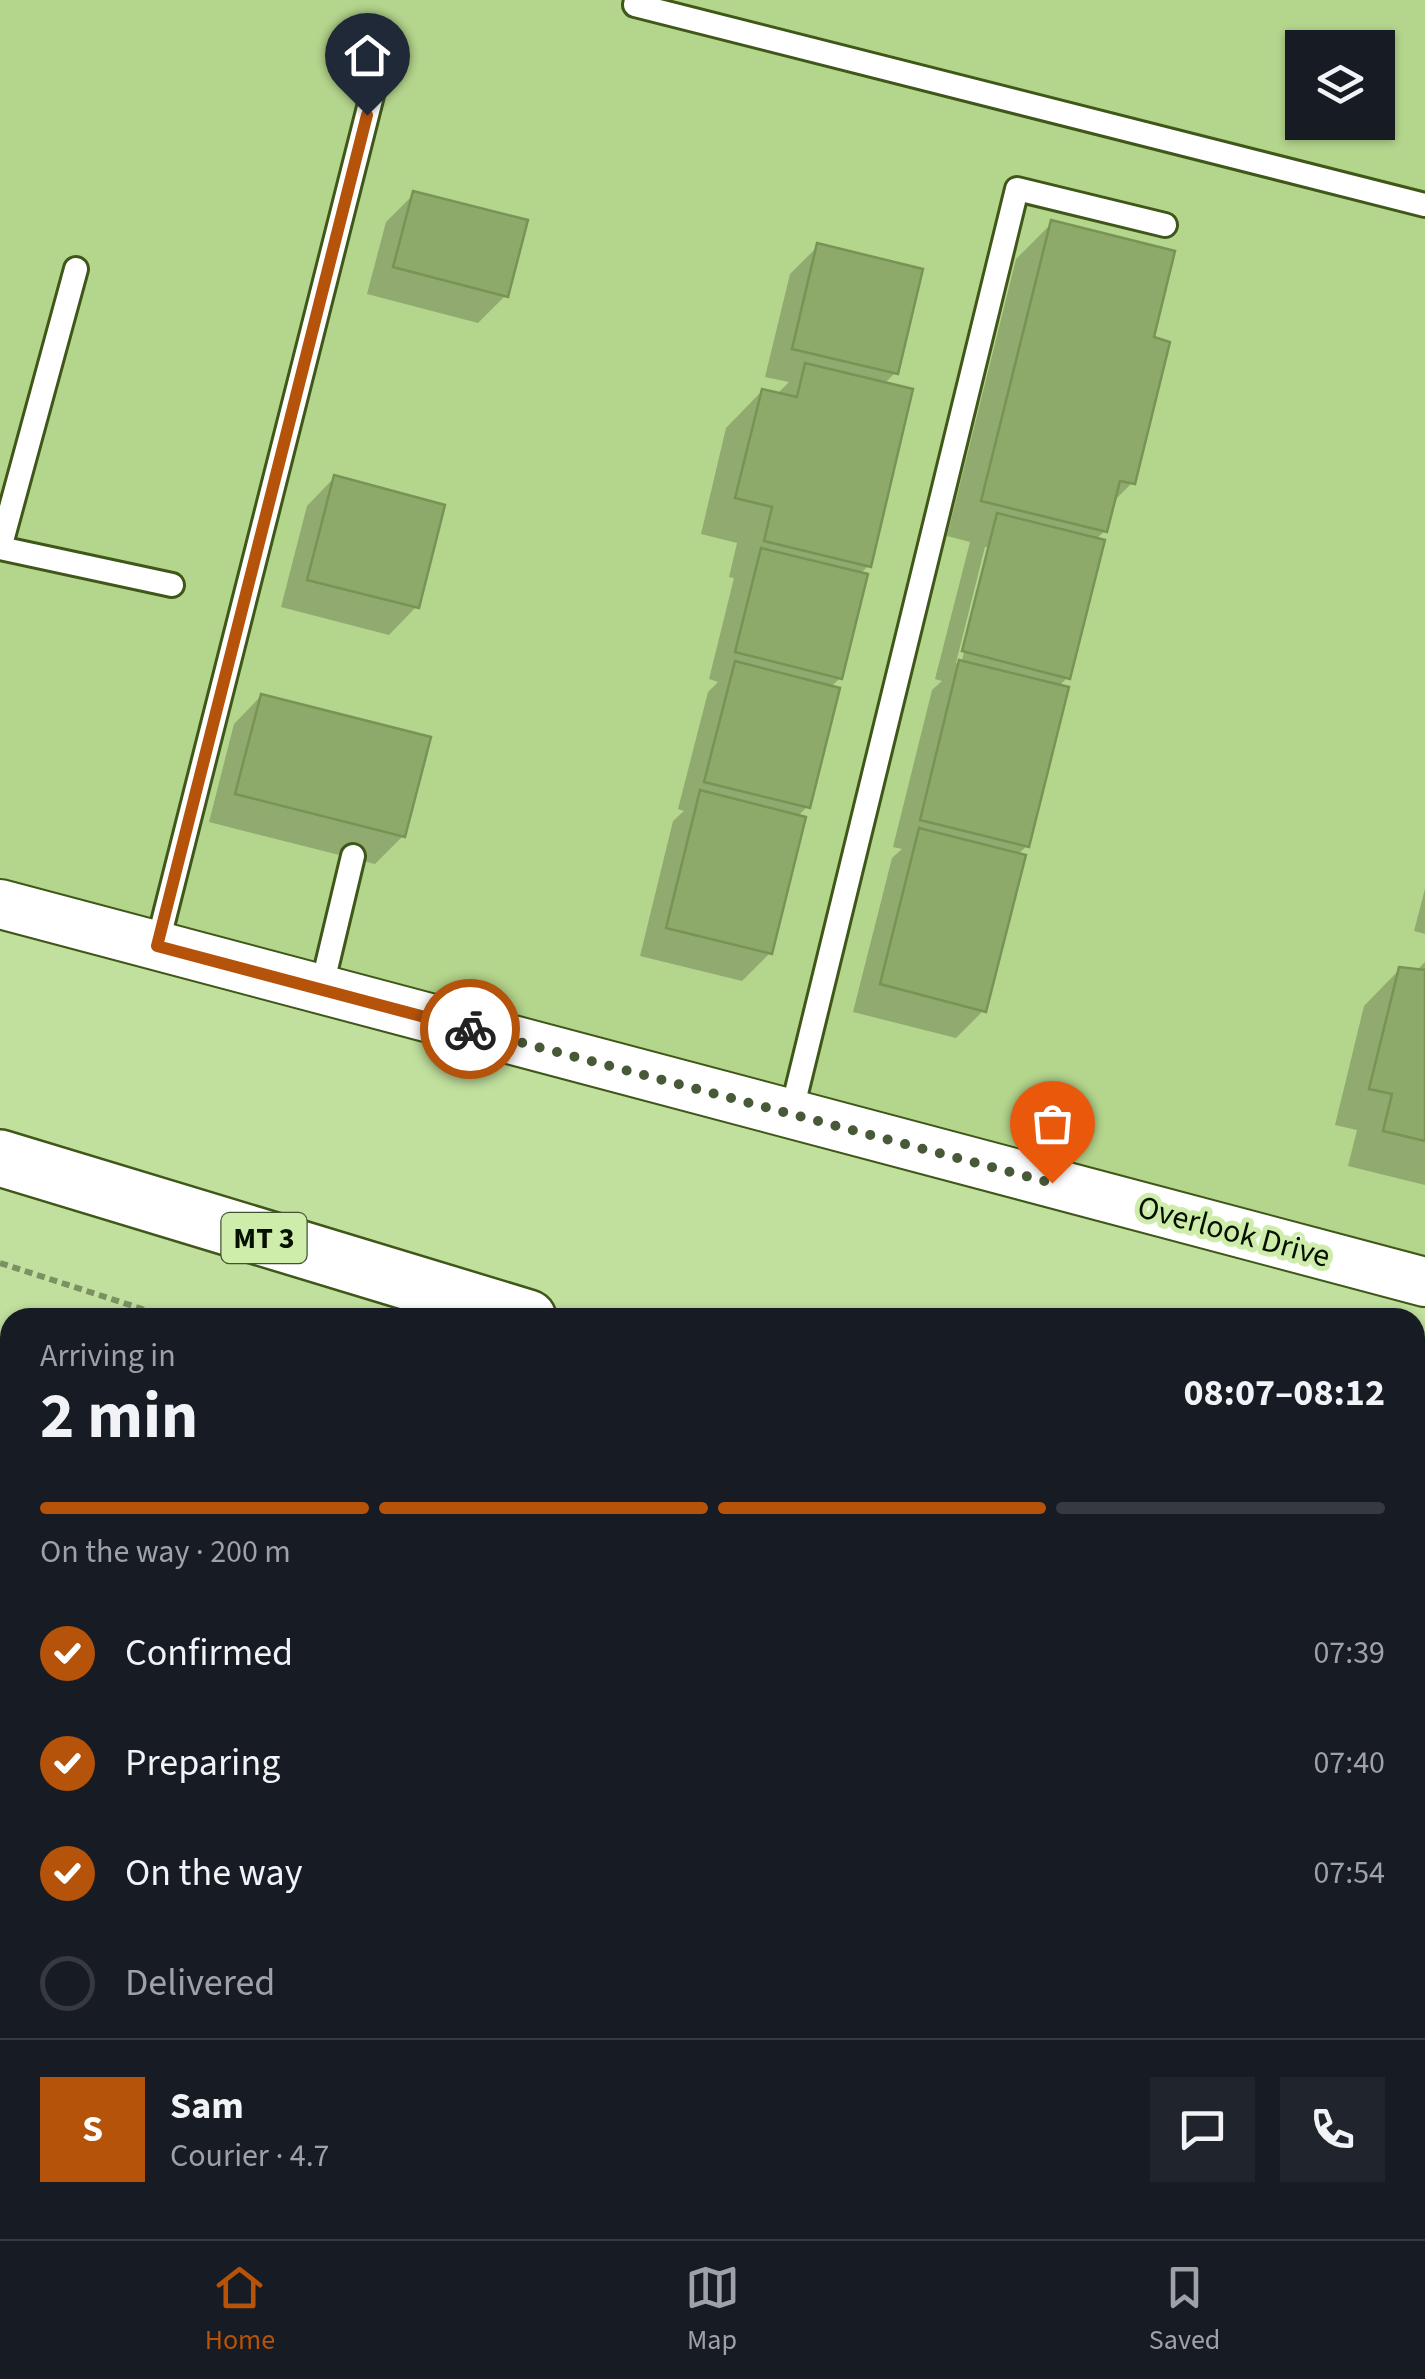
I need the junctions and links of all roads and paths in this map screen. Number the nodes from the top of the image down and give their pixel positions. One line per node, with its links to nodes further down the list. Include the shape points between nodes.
1 (636, 0): 3 (lane, via 654,10)
2 (386, 40): 9 (lane)
3 (1425, 206)
4 (1164, 225): 11 (lane, via 1017,188)
5 (76, 270): 6 (lane, via 0,548)
6 (172, 585)
7 (353, 856): 10 (lane)
8 (0, 904): 9 (street, Overlook Drive)
9 (157, 946): 10 (street, Overlook Drive)
10 (320, 990): 11 (street, Overlook Drive)
11 (791, 1114): 14 (street, Overlook Drive)
12 (0, 1158): 16 (highway, MT 3)
13 (0, 1262): 15 (path)
14 (1425, 1282)
15 (140, 1308)
16 (495, 1308)

